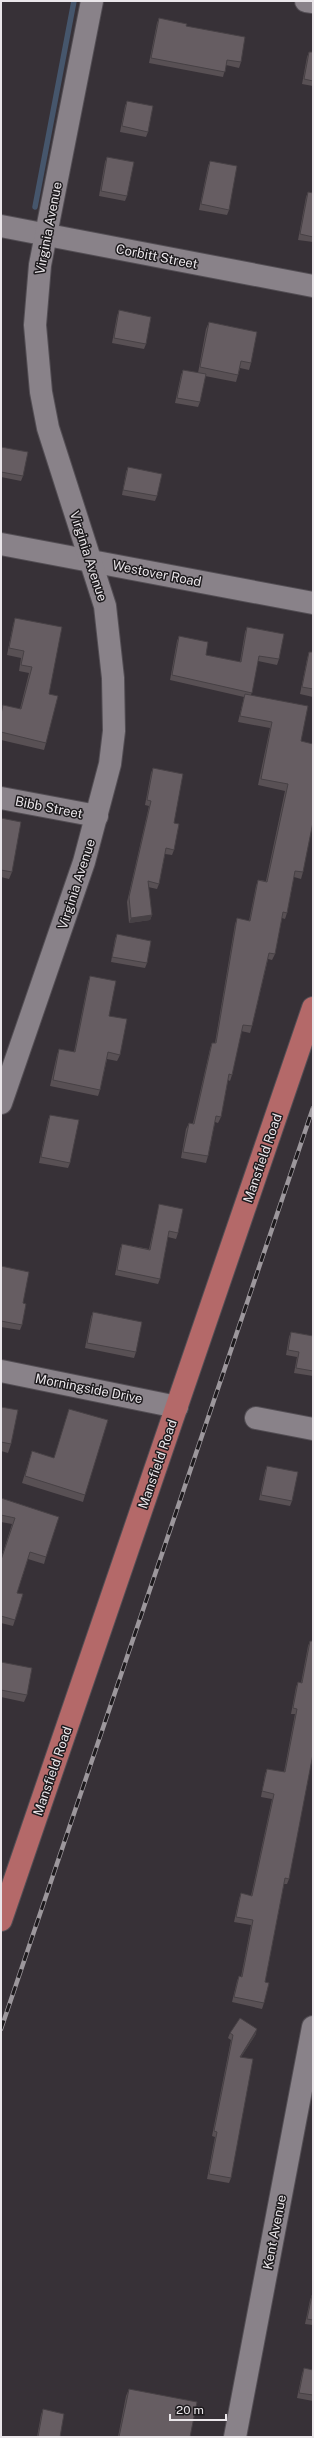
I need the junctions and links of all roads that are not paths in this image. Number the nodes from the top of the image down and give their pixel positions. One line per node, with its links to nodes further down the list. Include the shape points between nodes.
1 (92, 1): 5 (street, Virginia Avenue)
2 (306, 1): 3 (street)
3 (313, 2)
4 (1, 226): 5 (street, Corbitt Street)
5 (46, 235): 6 (street, Corbitt Street); 8 (street, Virginia Avenue, via 40,265 35,325 41,392 58,464)
6 (313, 286)
7 (1, 544): 8 (street, Westover Road)
8 (91, 561): 9 (street, Westover Road); 11 (street, Virginia Avenue, via 105,606 113,678 114,731 111,758)
9 (313, 603)
10 (1, 798): 11 (street, Bibb Street)
11 (97, 816): 13 (street, Virginia Avenue, via 84,862)
12 (313, 1008): 16 (main road, Mansfield Road)
13 (5, 1082): 14 (street, Virginia Avenue)
14 (1, 1103)
15 (1, 1371): 16 (street, Morningside Drive)
16 (177, 1407): 19 (main road, Mansfield Road)
17 (256, 1418): 18 (street)
18 (313, 1429)
19 (1, 1920)
20 (313, 2027): 21 (street, Kent Avenue)
21 (235, 2437)

